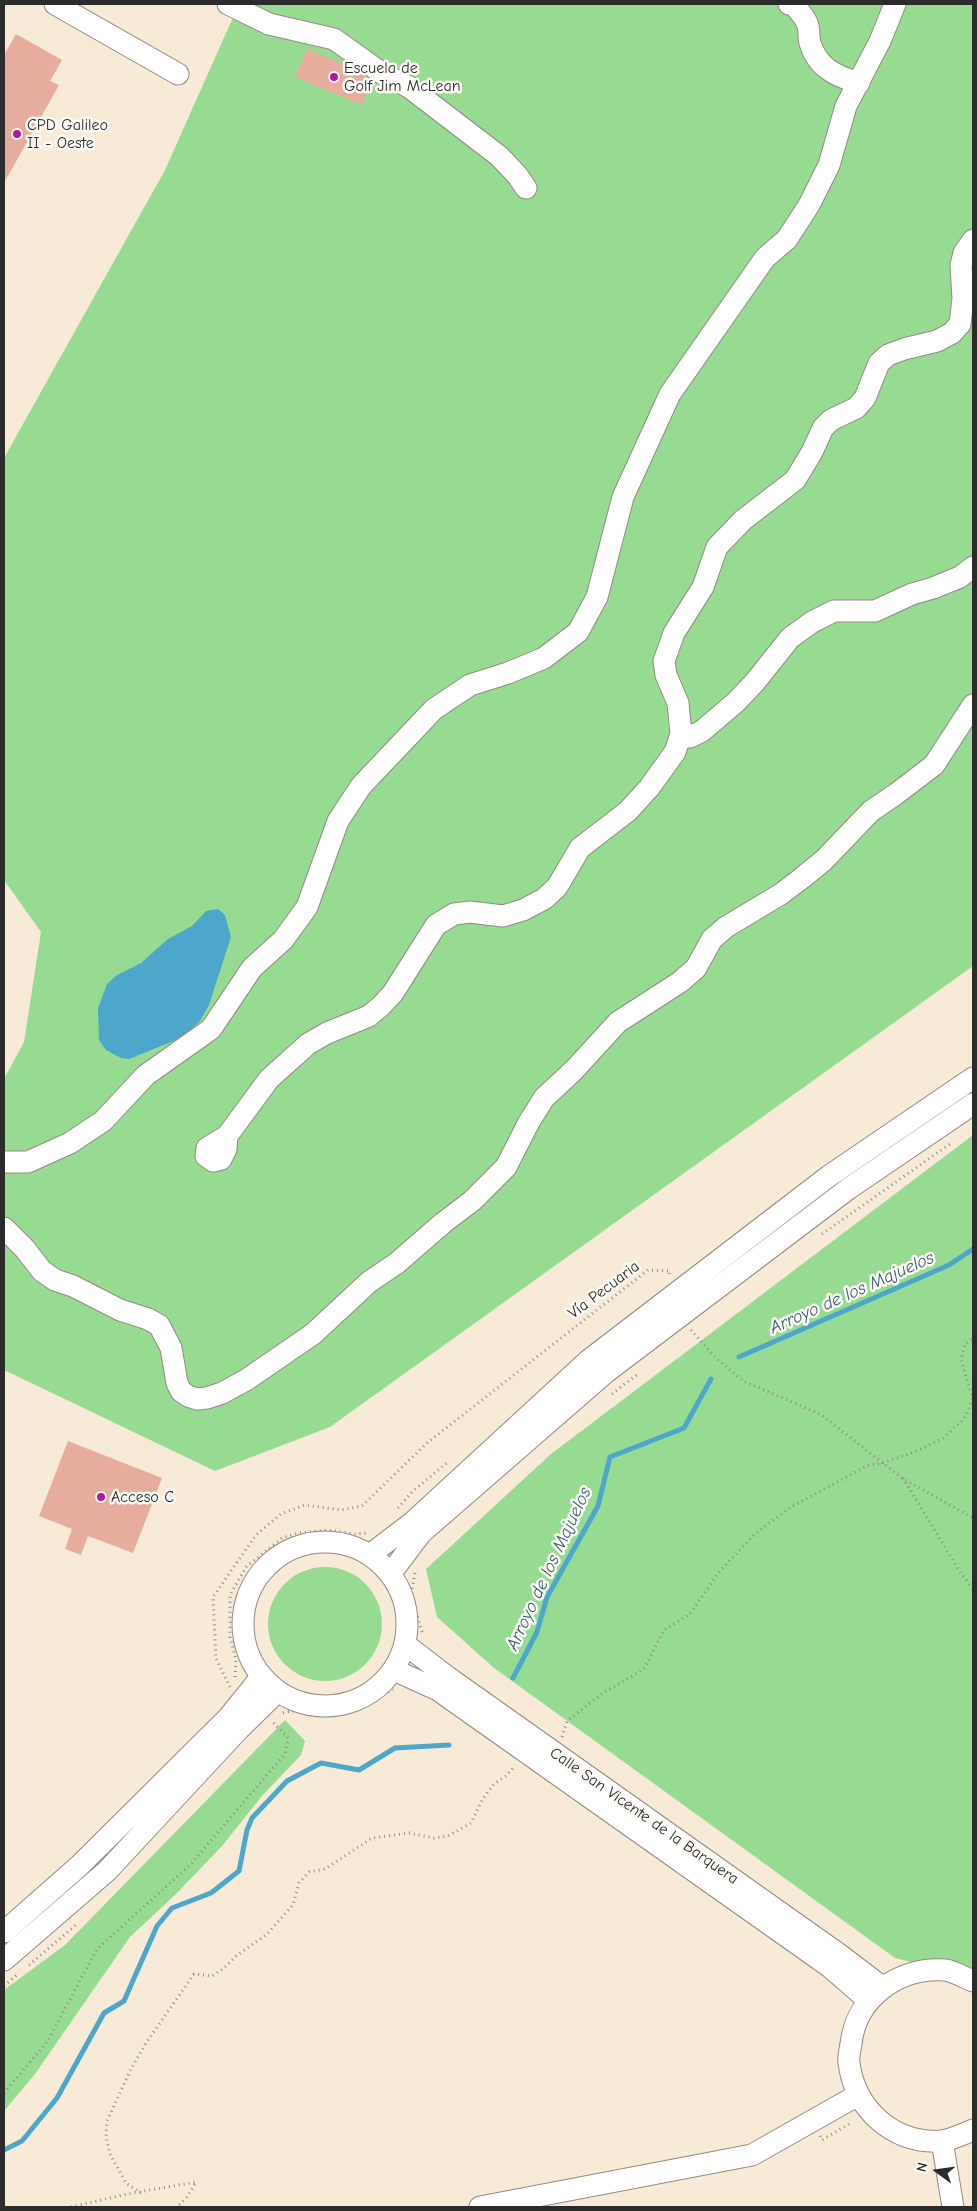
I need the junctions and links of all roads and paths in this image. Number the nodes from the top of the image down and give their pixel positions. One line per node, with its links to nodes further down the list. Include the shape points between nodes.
1 (55, 4): 5 (street)
2 (228, 4): 7 (street, via 269,24 334,39 383,74 409,87 499,156)
3 (789, 4): 6 (street, via 793,4 808,25 809,40 816,58 842,78)
4 (895, 4): 6 (street)
5 (178, 74)
6 (859, 83): 16 (street, via 846,106 829,165 809,205 787,239 765,258 670,394 623,498 597,596 578,632 544,658 470,684 434,709 362,786 338,821 307,907 283,940 252,968 211,1029 146,1074 103,1120 70,1143 28,1162)
7 (526, 188)
8 (973, 240): 11 (street, via 961,264 963,299 960,324 937,341 888,355 879,363 865,398 856,408 831,420 823,428 795,480 743,520 717,547 702,587 674,633 664,660 666,675 678,703)
9 (973, 567): 11 (street, via 960,577 875,611 834,611 812,622 790,638 736,702 702,731 690,737)
10 (973, 705): 17 (street, via 934,765 871,811 802,878 726,927 712,939 696,968 680,982 618,1022 544,1098 506,1167 472,1201 364,1287 313,1334 222,1393 197,1398 181,1391 171,1348 159,1325 55,1280 42,1271)
11 (681, 734): 14 (street, via 675,752 649,788 628,811 580,848 557,886 544,899 502,916 470,912 454,914 436,925 393,993 381,1006 369,1016 308,1044 270,1079)
12 (973, 1078): 19 (street, via 829,1176)
13 (973, 1104): 19 (street, via 848,1189)
14 (227, 1136)
15 (957, 1139): 18 (path)
16 (4, 1162)
17 (4, 1228)
18 (822, 1234)
19 (679, 1316): 20 (path); 21 (path); 26 (path, via 715,1357 743,1381 820,1414); 29 (street, via 588,1360 412,1522); 31 (street, via 605,1373 421,1534); 38 (path, Vía Pecuaria, via 670,1272 648,1270 428,1443 362,1506 341,1510 304,1505 281,1514 256,1535 213,1597 216,1659 230,1687)
20 (700, 1326)
21 (685, 1337)
22 (973, 1338): 24 (path, via 965,1344 961,1360)
23 (639, 1373): 25 (path)
24 (972, 1391): 26 (path, via 973,1399 964,1419 943,1438)
25 (609, 1396)
26 (883, 1463): 27 (path); 41 (path, via 867,1466 791,1507 755,1534 718,1573 690,1614 664,1630 644,1669 566,1721)
27 (902, 1478): 28 (path); 32 (path)
28 (973, 1518)
29 (371, 1554): 31 (street); 35 (street, via 335,1541 305,1543 276,1557 258,1575 250,1590 242,1623 249,1657)
30 (416, 1568): 33 (path, via 411,1595)
31 (391, 1573): 33 (street, via 402,1592)
32 (973, 1589)
33 (415, 1642): 34 (street); 41 (street, Calle San Vicente de la Barquera)
34 (394, 1670): 37 (street, via 368,1696 338,1706 303,1704); 46 (street, Calle San Vicente de la Barquera, via 438,1690 830,1967)
35 (261, 1677): 37 (street); 43 (street, via 228,1718 79,1866)
36 (401, 1691): 39 (path, via 394,1688 344,1712 320,1714 293,1710)
37 (277, 1692): 44 (street, via 107,1871)
38 (226, 1695)
39 (277, 1715)
40 (269, 1718): 47 (path, via 288,1738 285,1754 190,1865 97,1949 47,2042)
41 (557, 1755): 46 (street, Calle San Vicente de la Barquera, via 832,1949)
42 (508, 1759): 53 (path, via 516,1764 494,1784 471,1823 448,1836 434,1838 409,1833 372,1838 325,1869 309,1872 299,1883 293,1905 266,1935 212,1976 194,1974 131,2068 107,2121 110,2154 126,2183)
43 (4, 1932)
44 (4, 1960)
45 (973, 1981): 46 (street, via 946,1970 909,1973)
46 (875, 1994): 48 (street, via 853,2028 848,2062)
47 (4, 2093)
48 (858, 2095): 49 (street); 52 (street, via 869,2111 890,2129 915,2139)
49 (813, 2121): 50 (path, via 822,2140); 56 (street, via 752,2155)
50 (852, 2122)
51 (973, 2130): 52 (street)
52 (942, 2141): 57 (street)
53 (142, 2193): 54 (path); 55 (path, via 196,2182 188,2198)
54 (71, 2207)
55 (177, 2207)
56 (480, 2207)
57 (953, 2207)

